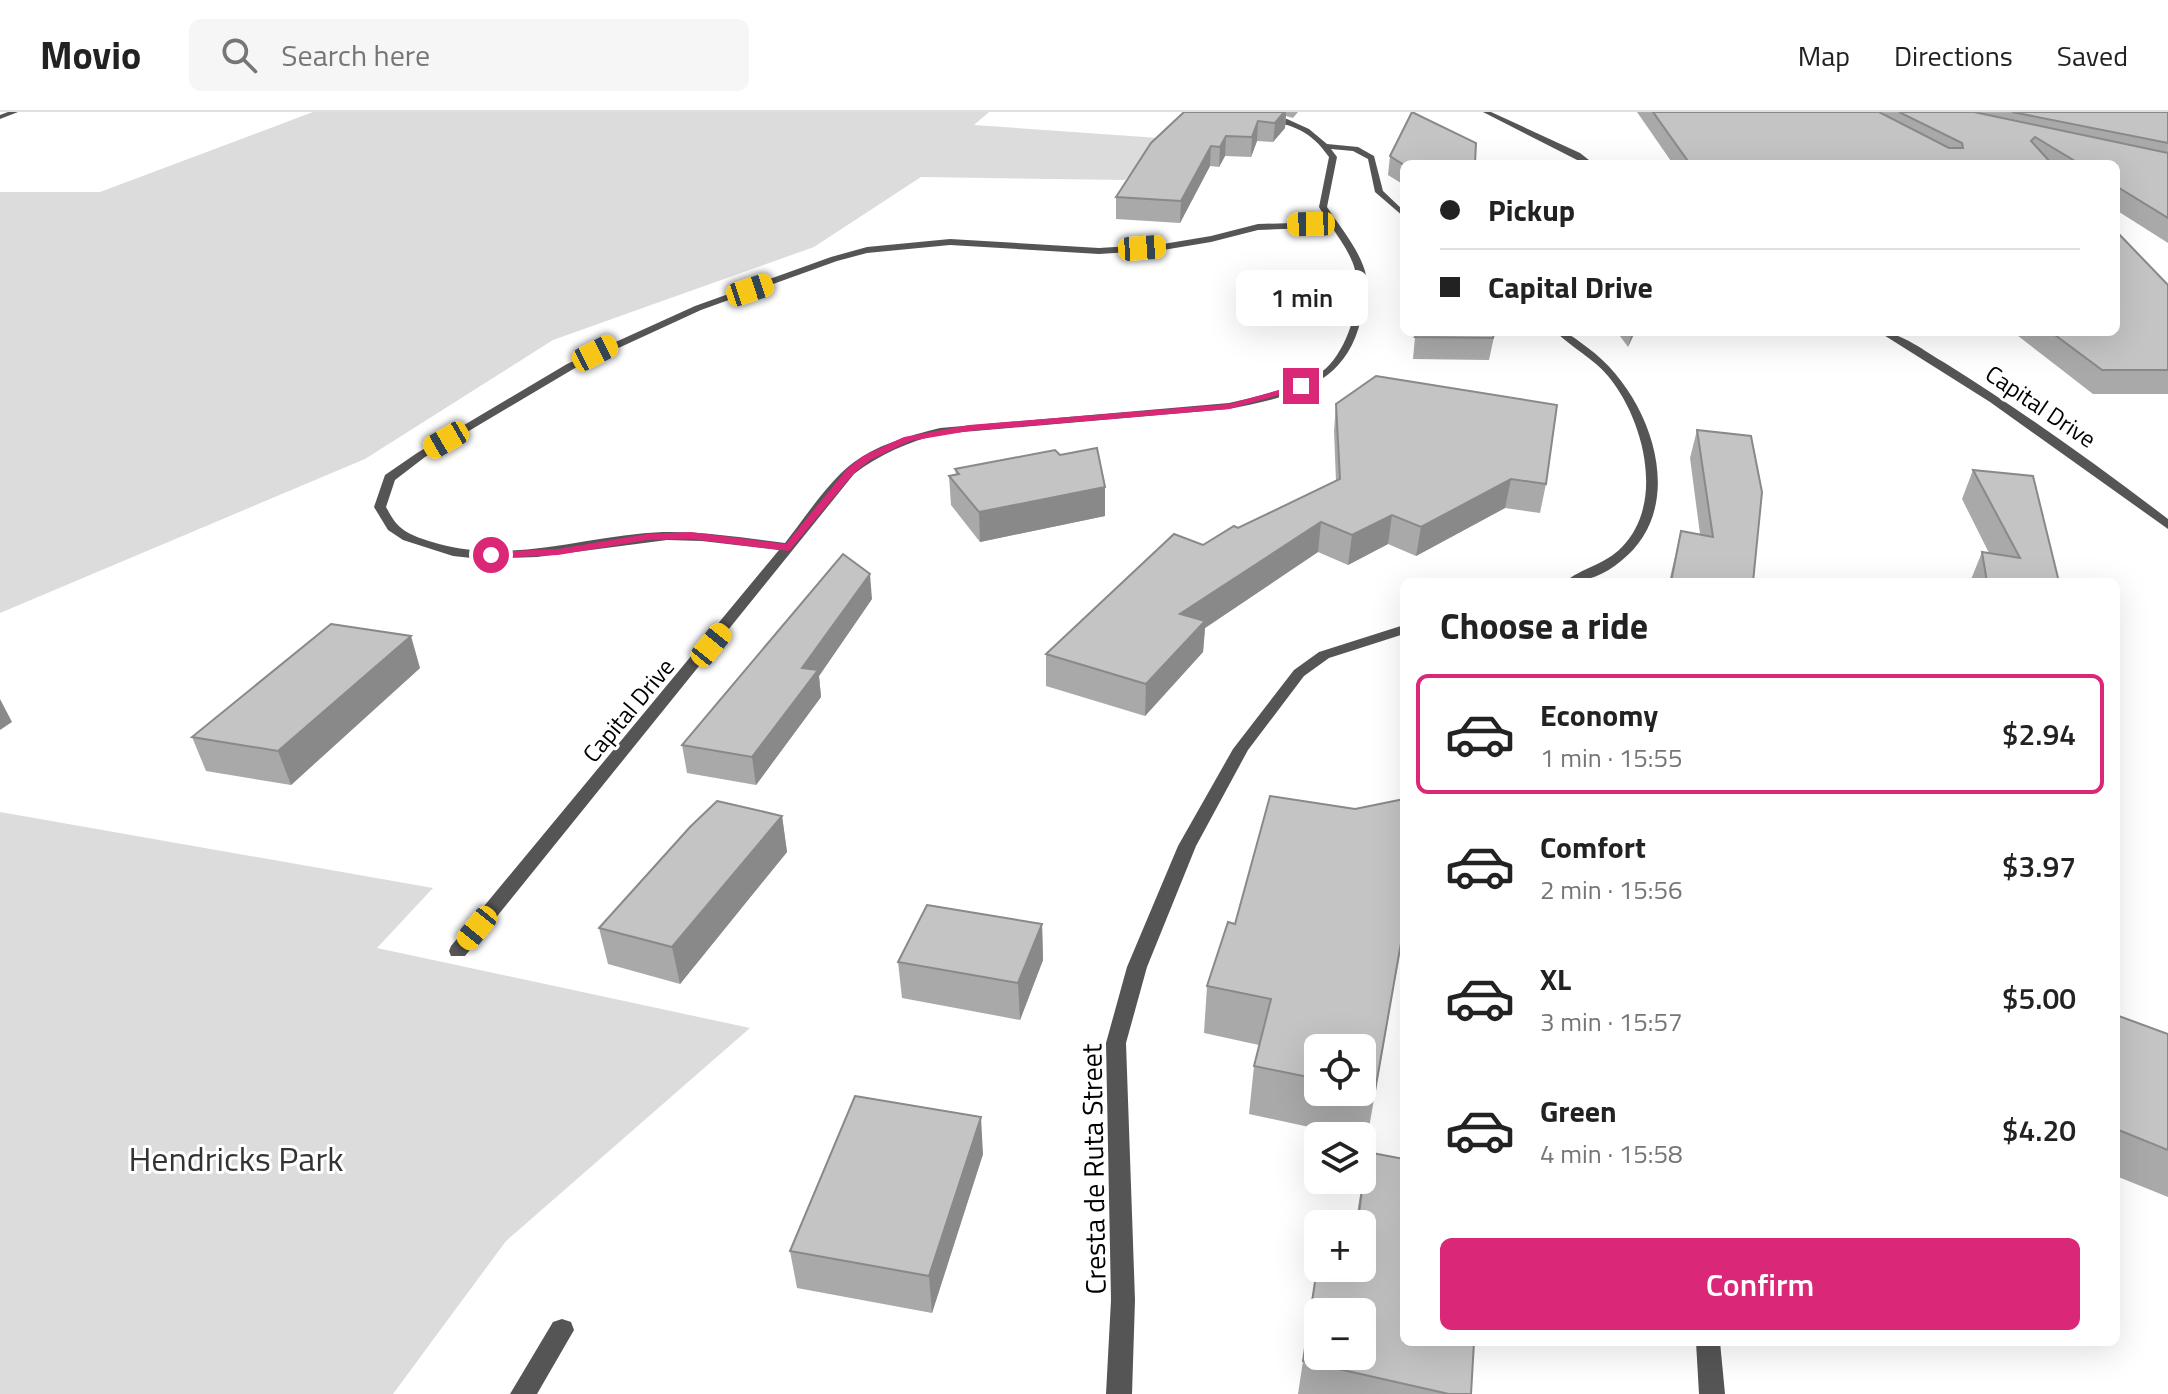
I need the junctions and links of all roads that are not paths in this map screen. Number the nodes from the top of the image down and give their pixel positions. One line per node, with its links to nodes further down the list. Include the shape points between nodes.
1 (15, 112): 4 (street)
2 (1247, 112): 5 (street, via 1298,125)
3 (1486, 112): 6 (street)
4 (0, 117)
5 (1327, 146): 7 (street, via 1355,149 1371,158 1379,192); 8 (street, Capital Drive, via 1333,157 1323,207)
6 (1584, 160)
7 (1400, 211)
8 (1333, 224): 12 (street, Capital Drive, via 1360,270 1363,293 1351,341 1323,376 1229,406 969,428 907,439 850,471); 12 (street, via 1258,227 1187,243 1099,251 950,242 880,248 834,259 698,308 571,366 389,478 380,507 394,529 413,540 471,555 558,552 691,535)
9 (1566, 336): 13 (street, via 1610,371 1638,415 1649,450 1650,498 1641,531 1620,557)
10 (1891, 336): 11 (street, Capital Drive, via 2094,468)
11 (2168, 525)
12 (789, 547): 15 (street, Capital Drive)
13 (1580, 578)
14 (1400, 630): 19 (street, Cresta de Ruta Street, via 1324,655 1299,673 1241,749 1195,833 1137,967 1116,1043 1123,1300)
15 (458, 951)
16 (562, 1330): 18 (street)
17 (1708, 1346): 20 (street)
18 (523, 1394)
19 (1119, 1394)
20 (1712, 1394)

